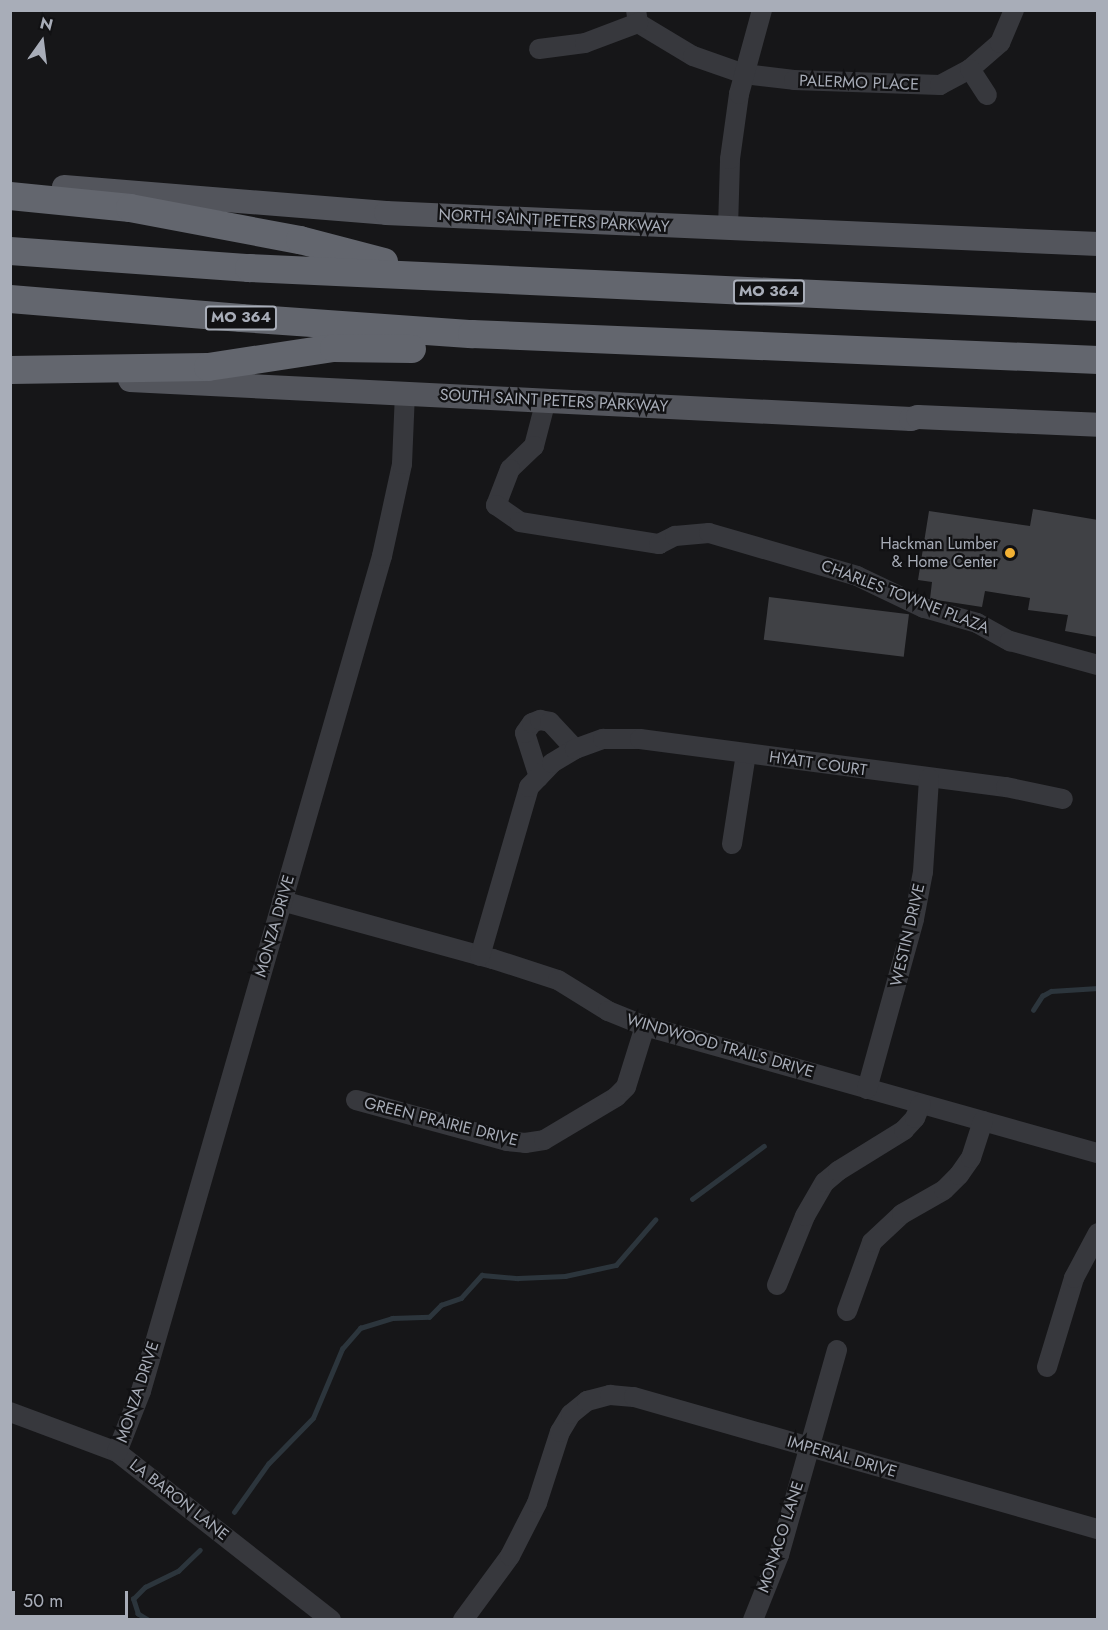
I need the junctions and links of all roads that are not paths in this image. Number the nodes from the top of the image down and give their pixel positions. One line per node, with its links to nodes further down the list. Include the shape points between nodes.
1 (762, 10): 6 (street)
2 (1014, 10): 5 (street, PALERMO PLACE, via 1000,43)
3 (637, 17): 4 (street, via 585,43); 6 (street, PALERMO PLACE, via 693,56)
4 (539, 49)
5 (970, 69): 6 (street, PALERMO PLACE, via 940,86); 7 (street)
6 (744, 74): 10 (street, via 730,159)
7 (987, 95)
8 (10, 183): 10 (main road, NORTH SAINT PETERS PARKWAY, via 329,210)
9 (10, 195): 13 (highway, via 167,214 300,240)
10 (728, 228): 11 (main road, NORTH SAINT PETERS PARKWAY)
11 (1098, 244)
12 (10, 251): 13 (highway, MO 364)
13 (441, 277): 15 (highway, MO 364)
14 (10, 298): 16 (highway, MO 364)
15 (1098, 308)
16 (472, 334): 17 (highway, MO 364); 18 (highway, via 410,349 334,348 208,367)
17 (1098, 360)
18 (10, 371): 19 (main road, SOUTH SAINT PETERS PARKWAY, via 117,380)
19 (405, 393): 20 (main road, SOUTH SAINT PETERS PARKWAY); 29 (street, MONZA DRIVE, via 402,464 382,556)
20 (546, 400): 21 (main road, SOUTH SAINT PETERS PARKWAY); 22 (street, CHARLES TOWNE PLAZA, via 534,446 510,469 496,505 520,522 659,544 675,536 709,533 856,576 924,608 977,623 1010,641)
21 (1098, 425)
22 (1098, 664)
23 (575, 749): 24 (street, HYATT COURT, via 603,739 640,739); 25 (street, HYATT COURT, via 552,763); 25 (street, via 550,722 532,723 525,733)
24 (746, 754): 26 (street, HYATT COURT); 28 (street)
25 (539, 777): 30 (street, HYATT COURT, via 529,787)
26 (929, 778): 27 (street, HYATT COURT, via 1006,787); 32 (street, WESTIN DRIVE, via 923,872 914,919)
27 (1063, 799)
28 (732, 843)
29 (282, 901): 30 (street, WINDWOOD TRAILS DRIVE); 44 (street, MONZA DRIVE, via 141,1391)
30 (480, 956): 31 (street, WINDWOOD TRAILS DRIVE, via 558,980 608,1011)
31 (645, 1026): 32 (street, WINDWOOD TRAILS DRIVE); 33 (street, GREEN PRAIRIE DRIVE, via 626,1087 544,1140 507,1141)
32 (867, 1089): 34 (street, WINDWOOD TRAILS DRIVE)
33 (356, 1100)
34 (921, 1104): 35 (street, WINDWOOD TRAILS DRIVE); 38 (street, via 904,1130 825,1182 805,1216)
35 (983, 1121): 36 (street, WINDWOOD TRAILS DRIVE); 39 (street, via 971,1158 959,1175 944,1190 902,1214 872,1242)
36 (1098, 1153)
37 (1098, 1233): 41 (street, via 1074,1278)
38 (777, 1285)
39 (847, 1311)
40 (837, 1350): 43 (street, MONACO LANE)
41 (1047, 1367)
42 (10, 1412): 44 (street, LA BARON LANE)
43 (809, 1448): 45 (street, IMPERIAL DRIVE); 47 (street, IMPERIAL DRIVE, via 634,1397 610,1395 587,1401 571,1414 560,1432 537,1503 510,1556); 48 (street, MONACO LANE, via 779,1555)
44 (117, 1452): 46 (street, LA BARON LANE)
45 (1098, 1529)
46 (331, 1620)
47 (463, 1620)
48 (753, 1620)

